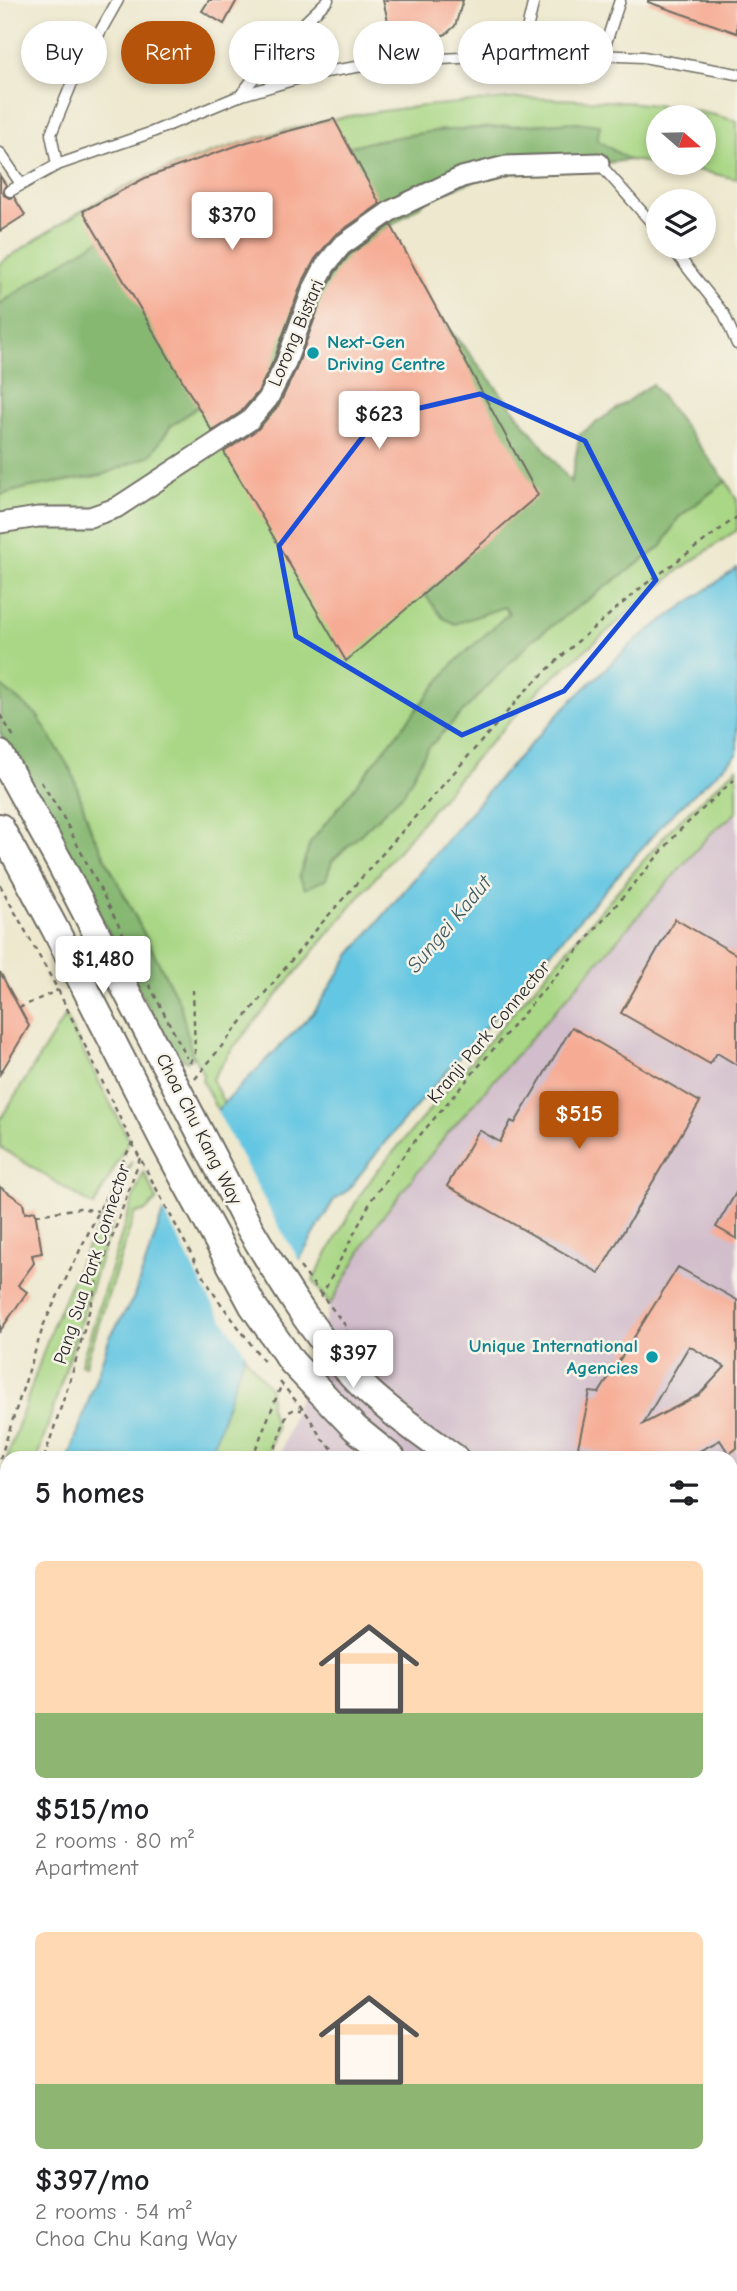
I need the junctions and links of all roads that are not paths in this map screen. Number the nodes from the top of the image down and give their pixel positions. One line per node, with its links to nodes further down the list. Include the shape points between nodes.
1 (328, 0): 10 (lane, via 272,54)
2 (534, 0): 5 (lane)
3 (620, 0): 6 (lane)
4 (114, 1): 13 (lane, via 51,134)
5 (529, 21)
6 (613, 21)
7 (613, 56): 9 (lane)
8 (458, 58): 10 (lane, via 388,62 313,74)
9 (737, 74)
10 (239, 96): 13 (lane)
11 (0, 153): 14 (lane)
12 (599, 163): 16 (lane); 19 (street, Lorong Bistari, via 506,166 462,177 392,210 341,246 325,266 285,365 268,399 249,421 116,508 90,517)
13 (57, 165): 14 (lane)
14 (21, 184): 15 (lane)
15 (10, 191)
16 (646, 216)
17 (680, 259): 18 (lane, via 724,314)
18 (737, 344)
19 (0, 523)
20 (0, 754): 22 (main road, Choa Chu Kang Way)
21 (0, 827): 23 (main road, Choa Chu Kang Way)
22 (60, 863): 23 (main road, via 66,904 64,916); 25 (main road, Choa Chu Kang Way, via 249,1227 312,1305 328,1349 369,1392)
23 (54, 927): 24 (main road, Choa Chu Kang Way, via 253,1306 277,1361)
24 (384, 1451)
25 (445, 1451)

